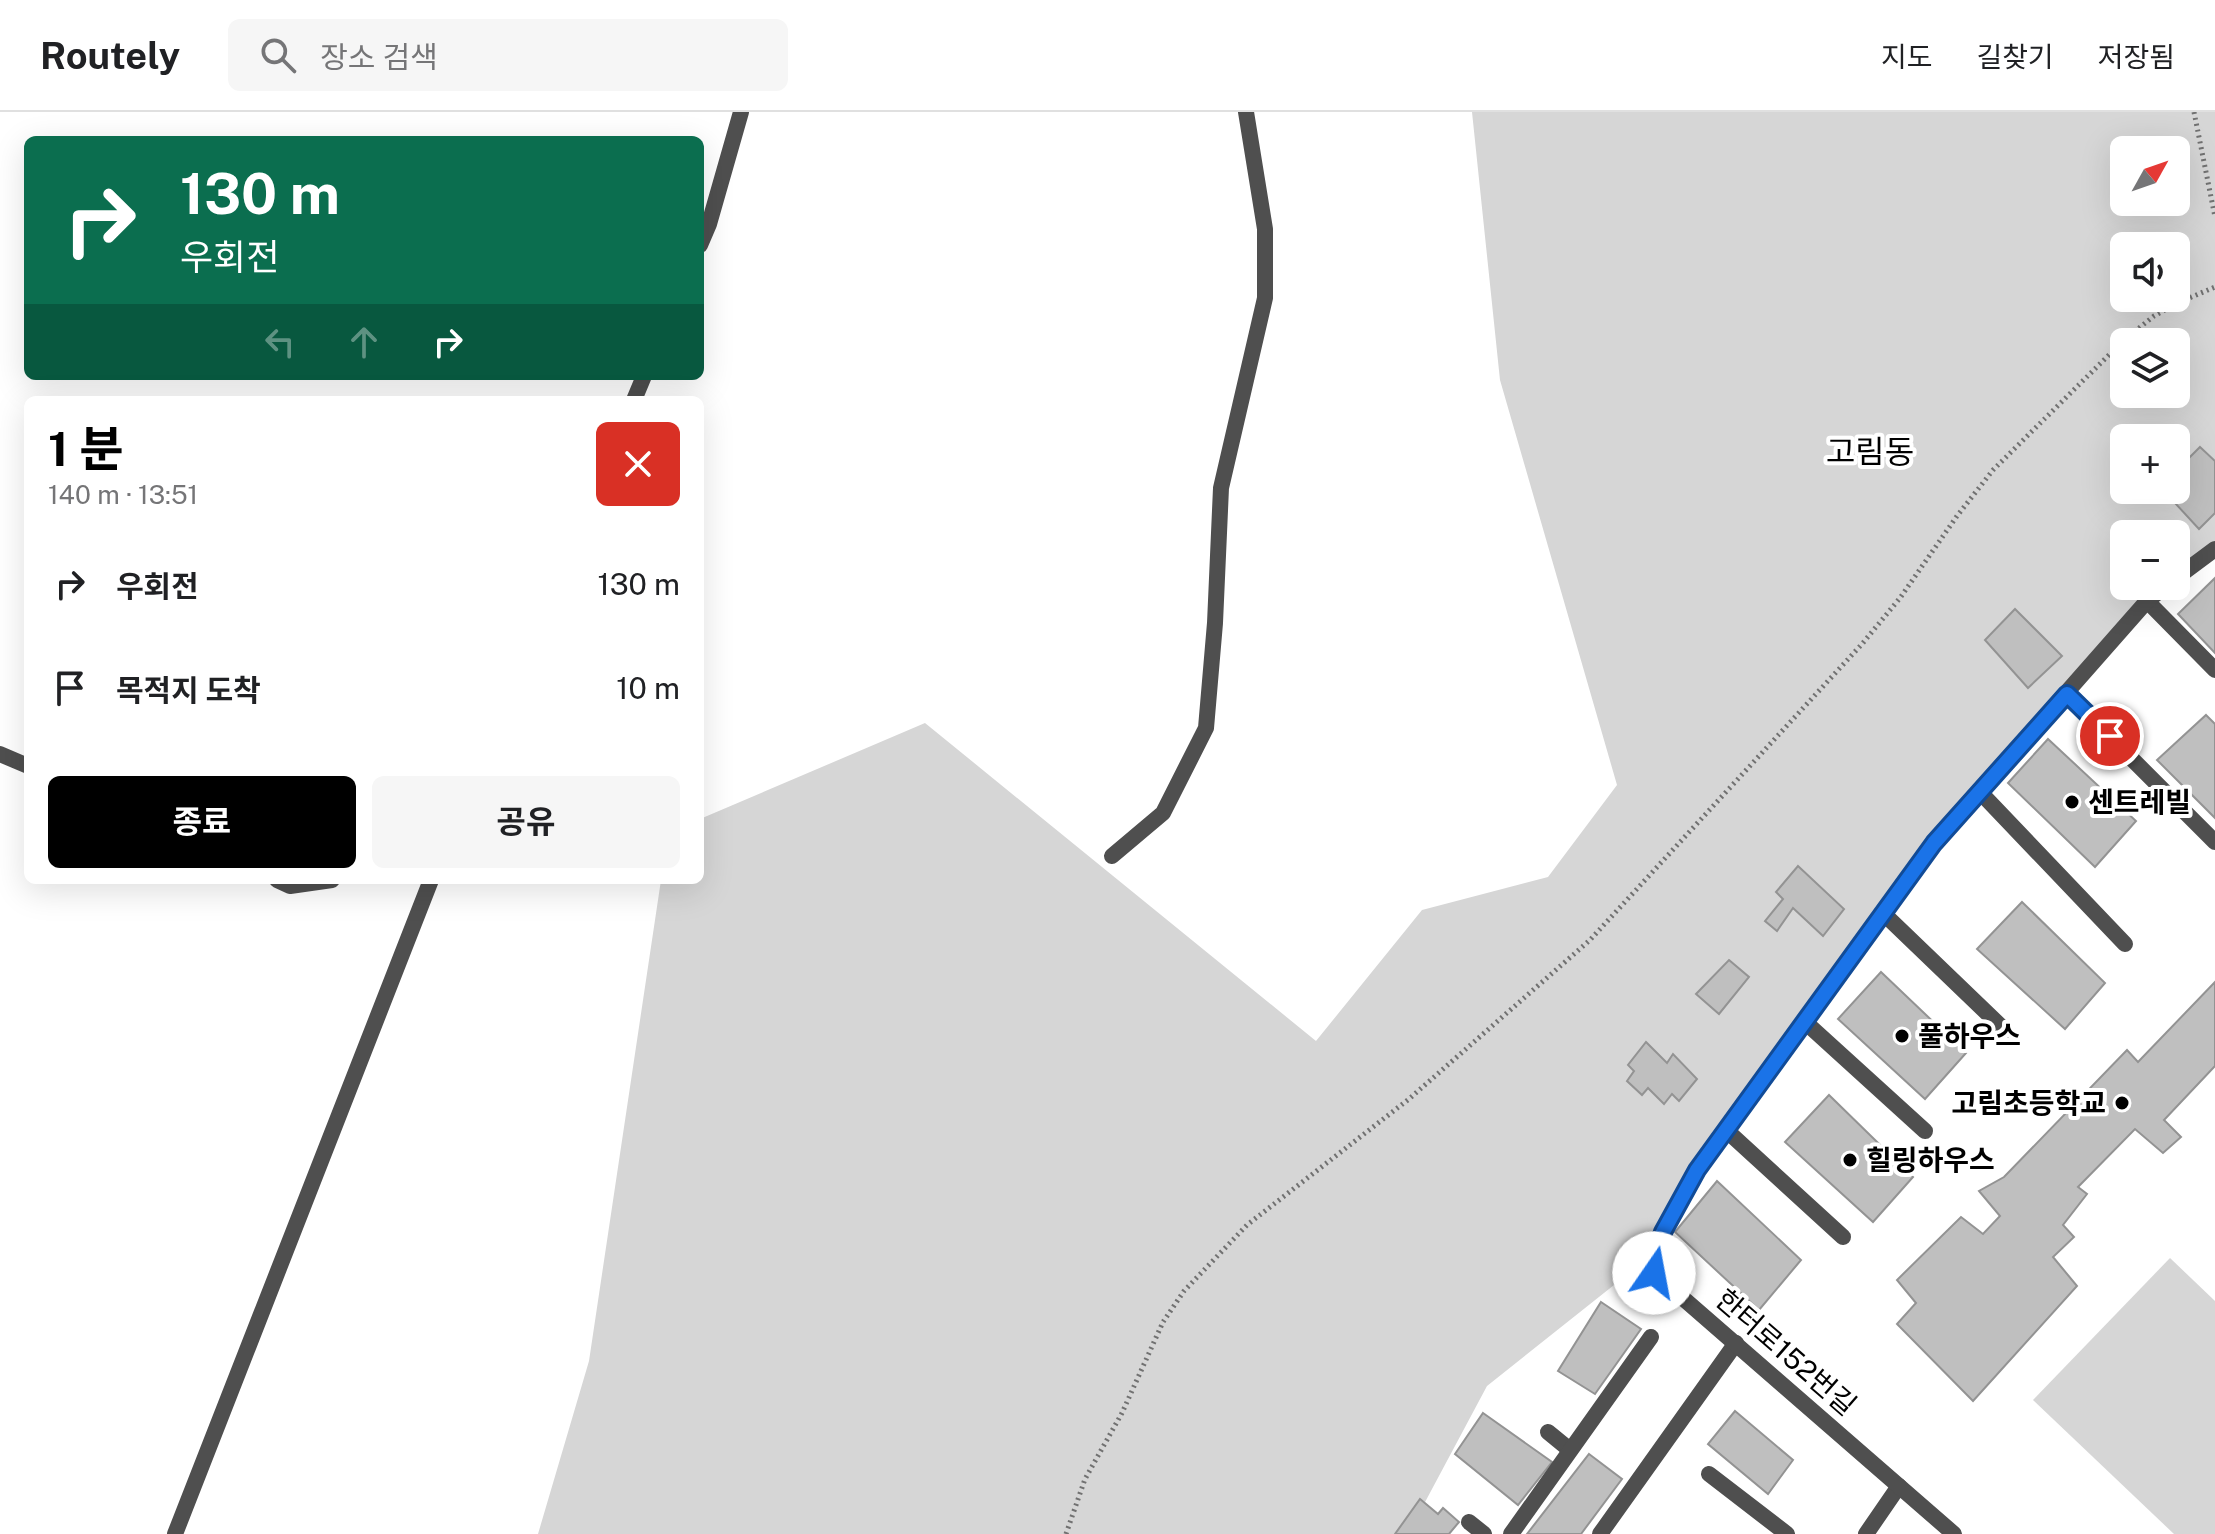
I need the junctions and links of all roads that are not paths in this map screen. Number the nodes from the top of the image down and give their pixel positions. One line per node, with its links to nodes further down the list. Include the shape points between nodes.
1 (741, 112): 3 (street)
2 (1246, 112): 13 (street, via 1265,229 1265,298 1221,488 1206,728 1163,813)
3 (704, 236)
4 (2215, 549): 5 (street)
5 (2190, 568)
6 (2147, 601): 7 (street); 8 (street, 한터로152번길)
7 (2215, 670)
8 (2067, 694): 11 (street, 한터로152번길); 12 (street)
9 (0, 754): 10 (street)
10 (24, 764)
11 (1980, 792): 15 (street, 한터로152번길); 16 (street)
12 (2215, 842)
13 (1112, 856)
14 (429, 884): 29 (street)
15 (1883, 913): 17 (street, 한터로152번길); 18 (street)
16 (2125, 944)
17 (1804, 1021): 19 (street, 한터로152번길); 20 (street)
18 (2012, 1037)
19 (1726, 1130): 21 (street); 23 (street, 한터로152번길, via 1663,1232 1654,1273)
20 (1925, 1131)
21 (1843, 1237)
22 (1651, 1337): 25 (street)
23 (1736, 1343): 27 (street, 한터로152번길); 32 (street)
24 (1548, 1432): 25 (street)
25 (1570, 1450): 31 (street)
26 (1709, 1474): 33 (street)
27 (1899, 1486): 34 (street); 35 (street, 한터로152번길)
28 (1469, 1522): 30 (street)
29 (175, 1534)
30 (1484, 1534)
31 (1511, 1534)
32 (1600, 1534)
33 (1787, 1534)
34 (1866, 1534)
35 (1954, 1534)

